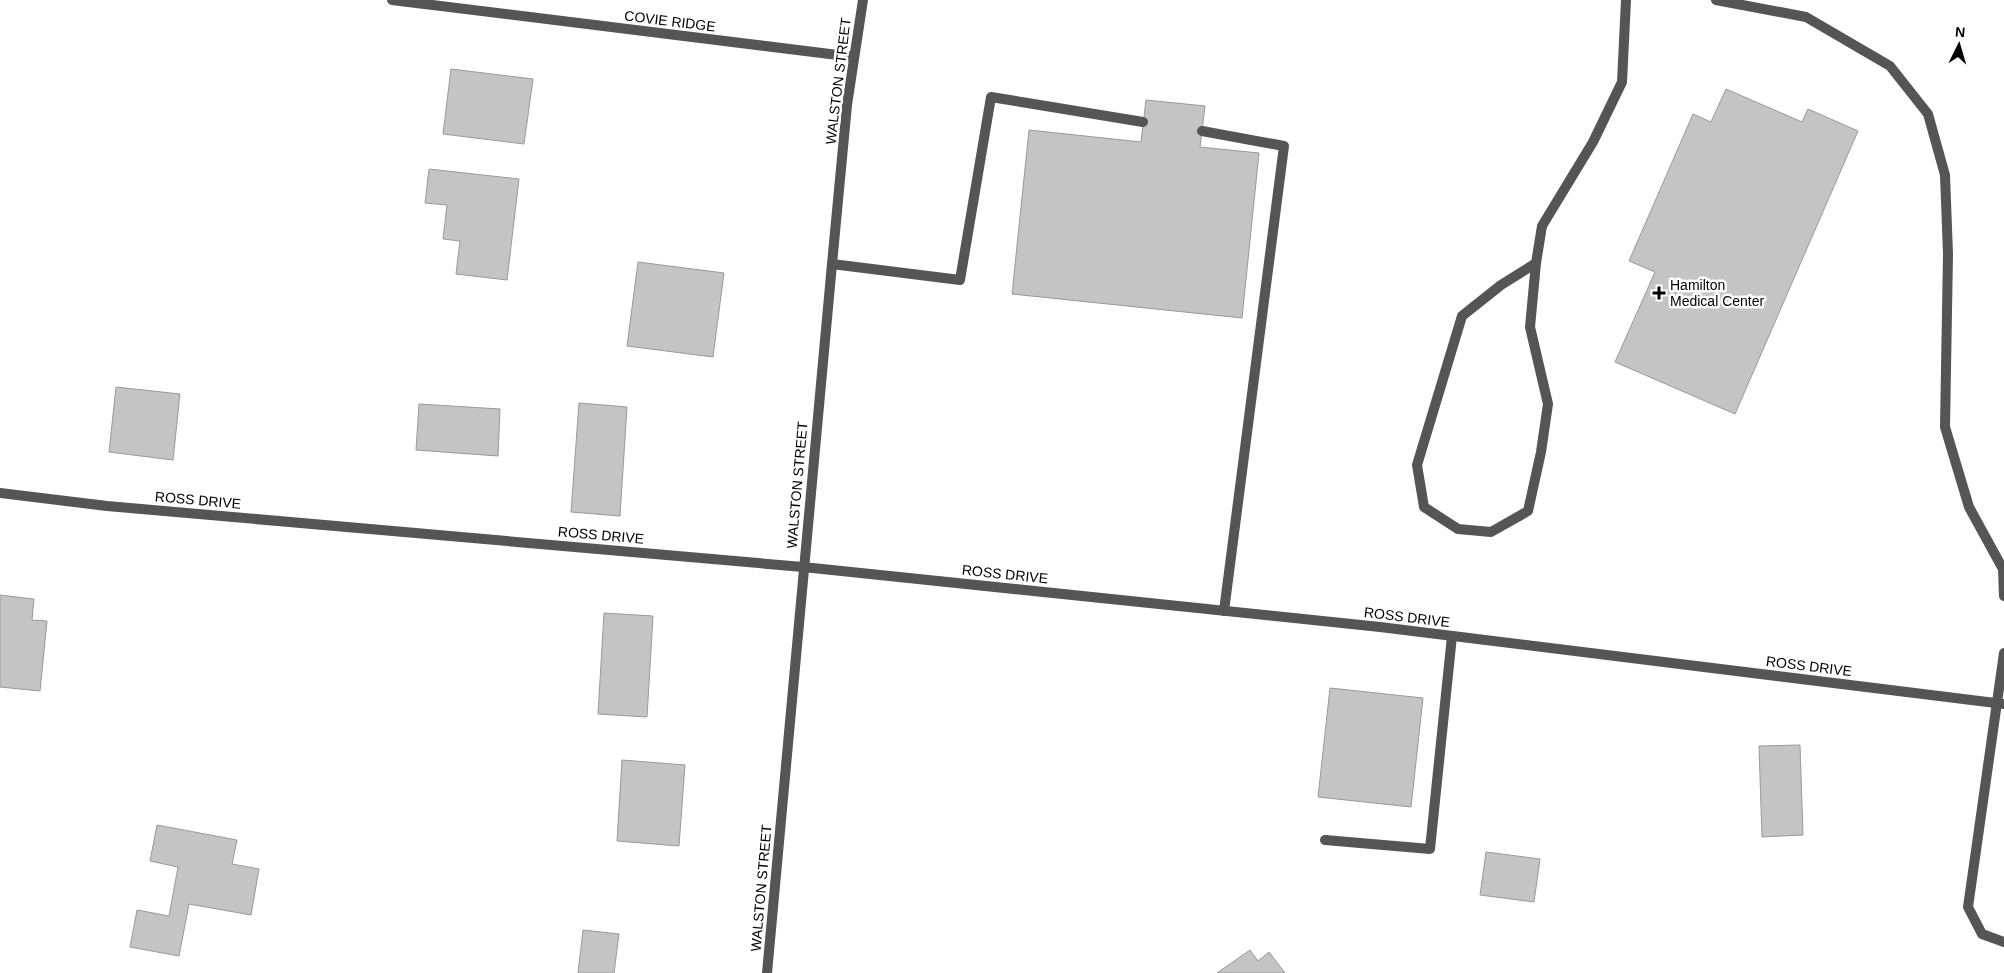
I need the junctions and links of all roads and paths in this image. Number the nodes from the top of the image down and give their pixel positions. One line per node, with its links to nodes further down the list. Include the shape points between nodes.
1 (392, 0): 5 (street, COVIE RIDGE)
2 (863, 0): 5 (street, WALSTON STREET)
3 (1626, 0): 8 (street, via 1622,82 1593,142 1542,226)
4 (1716, 0): 12 (street, via 1806,17 1890,66 1928,114 1945,175 1948,254 1945,427 1970,507 2002,569)
5 (854, 57): 9 (street, WALSTON STREET)
6 (1143, 122): 9 (street, via 991,97 960,280)
7 (1202, 131): 13 (street, via 1284,146)
8 (1536, 263): 8 (street, via 1530,327 1548,404 1528,511 1491,532 1458,530 1424,507 1417,465 1462,316)
9 (832, 264): 11 (street, WALSTON STREET)
10 (0, 493): 11 (street, ROSS DRIVE, via 107,506)
11 (803, 567): 13 (street, ROSS DRIVE); 19 (street, WALSTON STREET)
12 (2004, 596)
13 (1224, 611): 14 (street, ROSS DRIVE)
14 (1452, 636): 16 (street, ROSS DRIVE); 17 (street, via 1430,850)
15 (2004, 652): 16 (street)
16 (2000, 704): 18 (street, via 1968,907 1982,934)
17 (1325, 840)
18 (2004, 942)
19 (767, 973)

